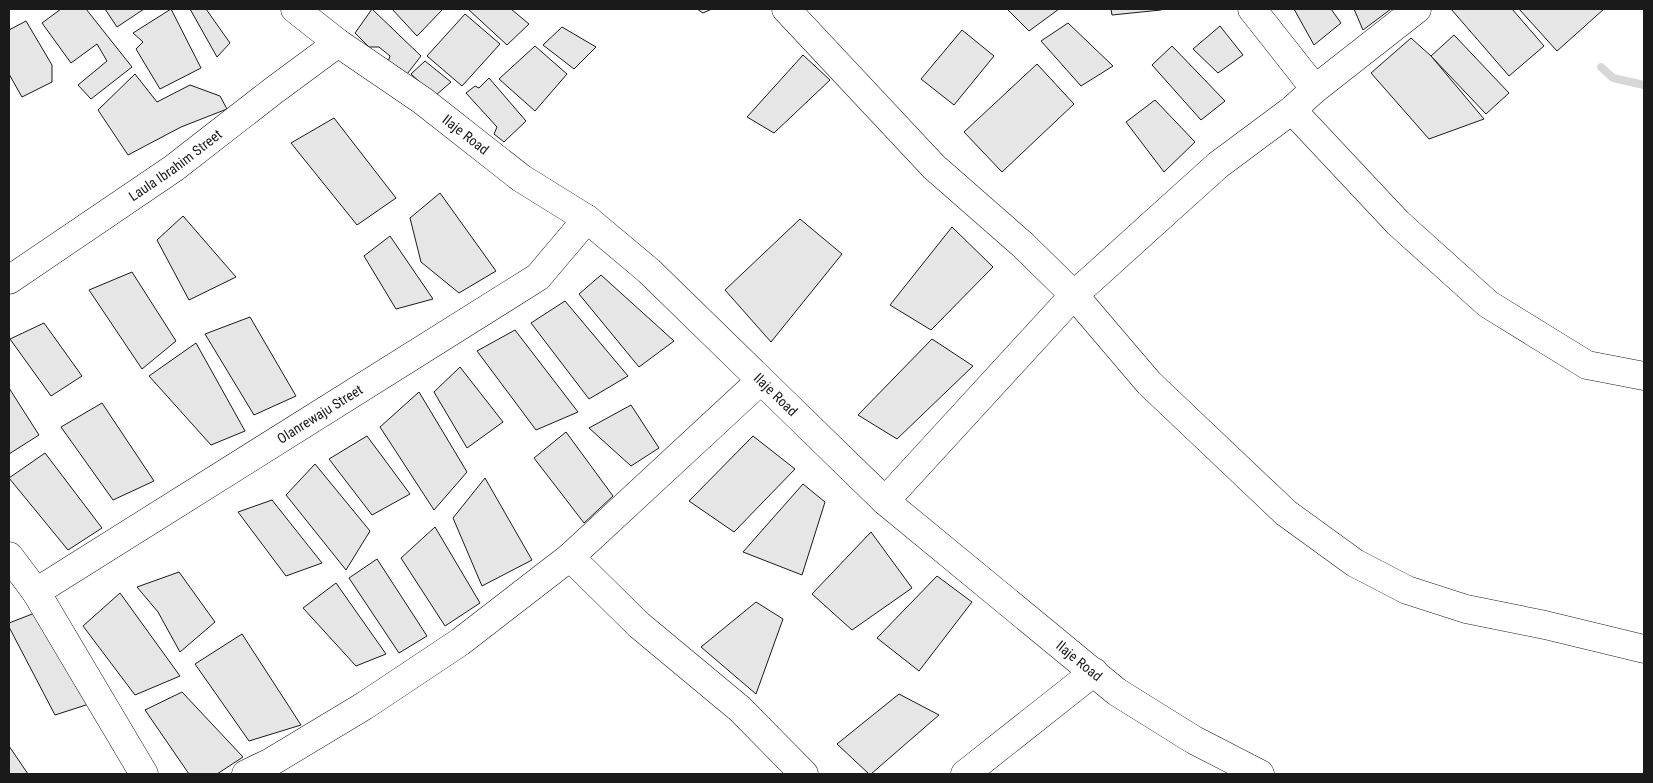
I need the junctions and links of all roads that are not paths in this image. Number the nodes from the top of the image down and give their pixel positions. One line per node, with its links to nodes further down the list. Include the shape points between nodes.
1 (295, 9): 5 (street, Ilaje Road)
2 (786, 9): 11 (street, via 934,167)
3 (1252, 9): 7 (street)
4 (1417, 9): 7 (street)
5 (323, 17): 6 (street, Ilaje Road)
6 (338, 43): 9 (street, Ilaje Road, via 423,101 521,178); 10 (street, Laula Ibrahim Street, via 174,168)
7 (1315, 89): 8 (street)
8 (1292, 110): 11 (street, via 1218,165); 12 (street, via 1398,223 1488,304 1587,365)
9 (587, 219): 13 (street, Ilaje Road, via 649,271); 16 (street, Olanrewaju Street, via 538,277)
10 (9, 280)
11 (1074, 295): 14 (street); 17 (street, via 1149,383 1286,513 1355,563 1407,590 1466,609)
12 (1644, 376)
13 (760, 381): 14 (street, Ilaje Road); 15 (street)
14 (885, 501): 18 (street, Ilaje Road)
15 (570, 557): 19 (street, via 460,642); 22 (street, via 639,625 740,709)
16 (19, 576): 20 (street)
17 (1644, 649)
18 (1094, 672): 23 (street); 24 (street, Ilaje Road, via 1117,692 1186,735)
19 (274, 768): 21 (street)
20 (144, 774)
21 (246, 774)
22 (804, 774)
23 (965, 774)
24 (1260, 774)

